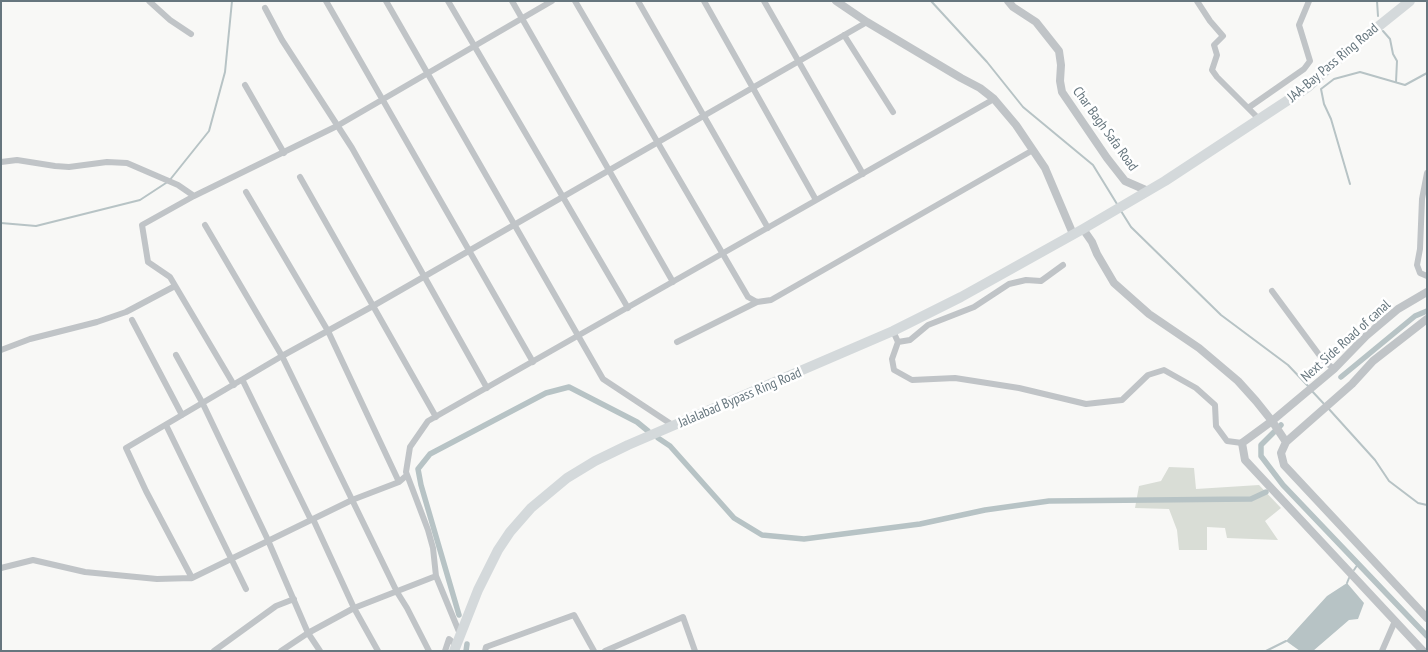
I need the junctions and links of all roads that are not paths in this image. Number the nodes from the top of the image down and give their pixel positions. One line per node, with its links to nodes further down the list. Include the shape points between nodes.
1 (149, 1): 19 (street)
2 (326, 1): 26 (street)
3 (386, 1): 23 (street)
4 (448, 1): 21 (street)
5 (512, 1): 17 (street)
6 (552, 1): 17 (street)
7 (575, 1): 33 (street)
8 (638, 1): 30 (street)
9 (704, 1): 25 (street)
10 (764, 1): 22 (street)
11 (836, 1): 18 (street)
12 (1008, 1): 42 (street, Char Bagh Safa Road, via 1036,22 1059,51 1062,92 1125,181)
13 (1197, 1): 28 (street, via 1223,36 1214,45 1217,55 1212,70)
14 (1309, 1): 28 (street, via 1299,25 1310,61 1304,70)
15 (1410, 1): 31 (highway, JAA-Bay Pass Ring Road, via 1308,87)
16 (265, 8): 32 (street)
17 (522, 19): 21 (street); 37 (street)
18 (867, 22): 20 (street); 27 (street, via 980,88)
19 (191, 34)
20 (844, 35): 22 (street); 29 (street)
21 (475, 46): 23 (street); 44 (street)
22 (798, 61): 25 (street); 39 (street)
23 (428, 74): 26 (street); 46 (street)
24 (245, 85): 35 (street)
25 (752, 88): 30 (street); 45 (street)
26 (382, 100): 32 (street); 51 (street)
27 (994, 100): 34 (street); 39 (street)
28 (1248, 108): 31 (street)
29 (892, 112)
30 (703, 116): 33 (street); 48 (street)
31 (1260, 120): 42 (highway, JAA-Bay Pass Ring Road)
32 (337, 126): 35 (street); 54 (street)
33 (658, 142): 37 (street); 52 (street)
34 (1033, 150): 50 (street, via 1045,168); 60 (street, via 771,300)
35 (284, 152): 43 (street)
36 (1, 162): 43 (street, via 17,160 55,166 127,163 178,185)
37 (608, 169): 44 (street); 56 (street)
38 (1427, 173): 55 (street, via 1418,265 1420,273)
39 (863, 174): 45 (street)
40 (300, 176): 61 (street)
41 (246, 192): 65 (street)
42 (1143, 193): 49 (highway, Jalalabad Bypass Ring Road)
43 (194, 196): 57 (street, via 142,225 148,262 170,277)
44 (563, 197): 46 (street); 62 (street)
45 (816, 200): 48 (street)
46 (514, 224): 51 (street); 67 (street)
47 (205, 225): 72 (street)
48 (768, 228): 52 (street)
49 (1083, 229): 50 (highway, Jalalabad Bypass Ring Road); 81 (street, via 1114,284 1238,381)
50 (1073, 234): 66 (highway, Jalalabad Bypass Ring Road)
51 (469, 250): 54 (street); 73 (street)
52 (723, 254): 56 (street); 60 (street, via 748,297)
53 (1063, 265): 69 (street, via 1041,281 1009,284 974,307 928,325 910,340)
54 (424, 276): 61 (street); 77 (street)
55 (1427, 276)
56 (673, 282): 62 (street)
57 (176, 286): 70 (street, via 126,312); 76 (street)
58 (1272, 291): 74 (street)
59 (1427, 292): 74 (street, Next Side Road of canal, via 1398,309)
60 (757, 302): 68 (street)
61 (373, 306): 65 (street); 80 (street)
62 (628, 308): 67 (street)
63 (1427, 318): 84 (street, via 1373,361 1300,432)
64 (132, 320): 79 (street)
65 (328, 331): 72 (street); 87 (street)
66 (893, 331): 69 (street); 83 (highway, Jalalabad Bypass Ring Road)
67 (578, 336): 73 (street); 83 (street, via 603,378)
68 (677, 342)
69 (898, 342): 85 (street, via 892,359 894,370 912,380 955,378 1019,388 1086,404 1122,400 1148,375 1164,370 1216,404 1216,426 1227,441)
70 (1, 350)
71 (176, 355): 78 (street)
72 (282, 356): 75 (street); 88 (street)
73 (533, 362): 77 (street)
74 (1331, 372): 81 (street, Next Side Road of canal)
75 (243, 380): 76 (street); 89 (street)
76 (234, 385): 78 (street)
77 (487, 388): 80 (street)
78 (203, 404): 79 (street); 90 (street)
79 (182, 415): 82 (street)
80 (436, 417): 86 (street, via 428,421 410,447)
81 (1273, 422): 84 (street); 85 (street, Next Side Road of canal)
82 (166, 425): 91 (street); 94 (street, via 126,448)
83 (674, 426): 102 (highway, Jalalabad Bypass Ring Road, via 595,461 567,478 531,508 498,550)
84 (1285, 440): 99 (street, via 1284,465)
85 (1242, 443): 100 (street, via 1245,460)
86 (407, 475): 87 (street); 93 (street, via 428,530)
87 (398, 482): 88 (street)
88 (352, 500): 89 (street); 96 (street)
89 (312, 519): 90 (street); 98 (street)
90 (268, 540): 91 (street); 97 (street)
91 (231, 559): 94 (street); 95 (street)
92 (1, 568): 94 (street, via 33,560 85,572 157,579)
93 (436, 576): 96 (street); 102 (street)
94 (192, 578)
95 (246, 589)
96 (397, 592): 98 (street); 108 (street)
97 (294, 599): 101 (street); 104 (street, via 276,606)
98 (354, 608): 101 (street); 107 (street)
99 (1427, 618)
100 (1395, 622): 114 (street); 115 (street)
101 (308, 633): 105 (street); 106 (street)
102 (460, 634): 103 (highway, Jalalabad Bypass Ring Road)
103 (455, 648): 109 (street, via 449,639)
104 (214, 651)
105 (281, 651)
106 (320, 651)
107 (378, 651)
108 (428, 651)
109 (445, 651)
110 (485, 651): 111 (street, via 486,647 574,615)
111 (594, 651)
112 (605, 651): 113 (street, via 683,617)
113 (695, 651)
114 (1382, 651)
115 (1423, 651)

